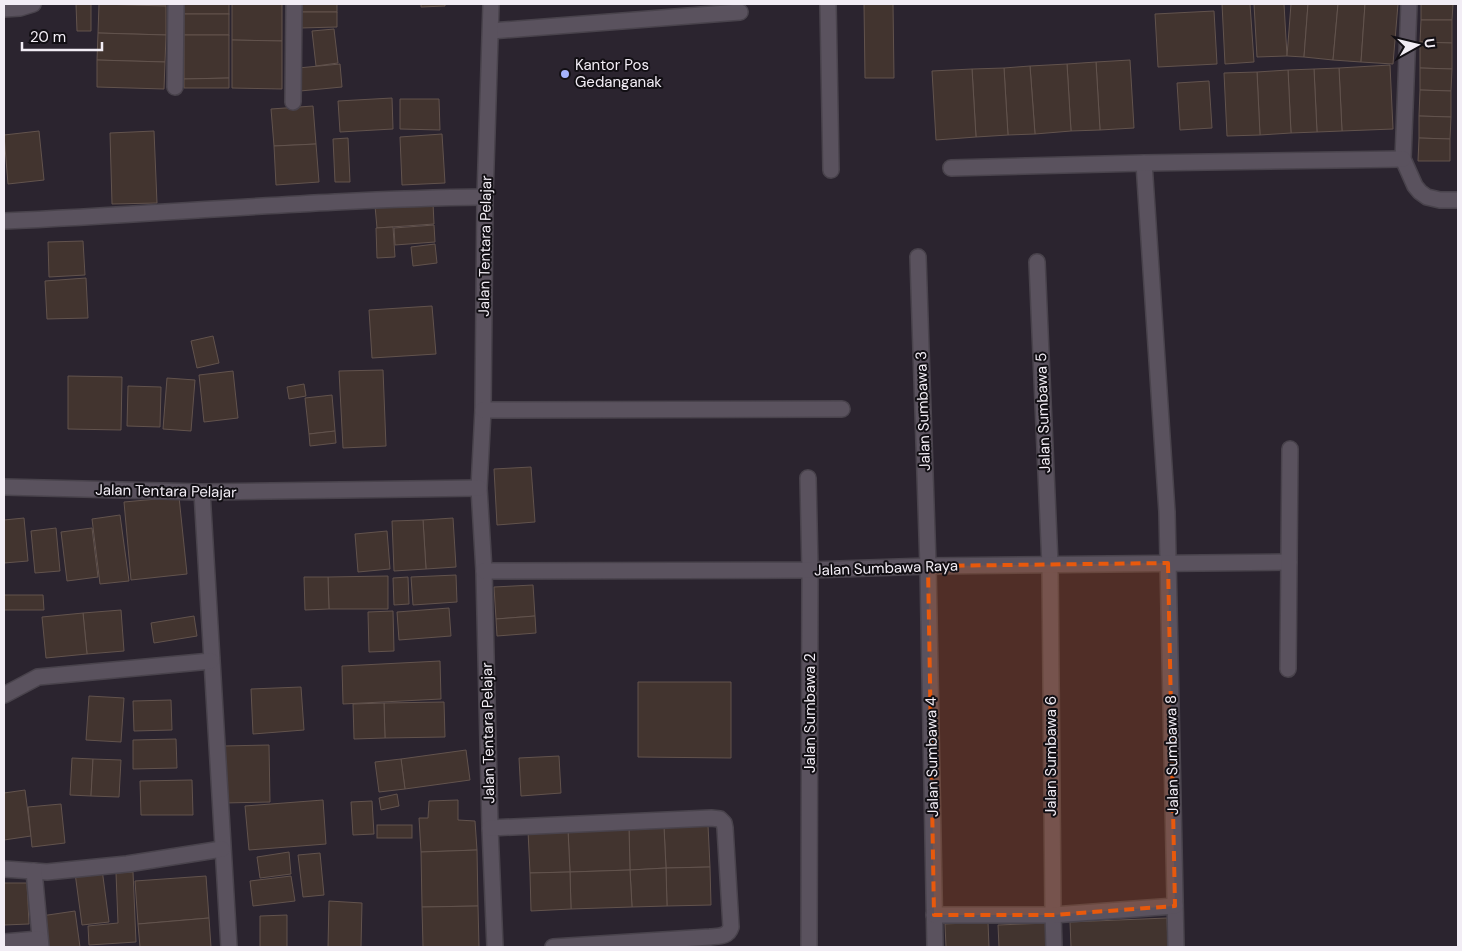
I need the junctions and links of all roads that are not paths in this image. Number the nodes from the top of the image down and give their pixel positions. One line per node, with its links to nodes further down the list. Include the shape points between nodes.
1 (33, 4): 7 (street)
2 (176, 4): 10 (street)
3 (294, 4): 11 (street)
4 (491, 4): 9 (street, Jalan Tentara Pelajar)
5 (828, 4): 15 (street)
6 (1409, 4): 12 (street)
7 (4, 9)
8 (740, 12): 9 (street)
9 (491, 31): 16 (street, Jalan Tentara Pelajar)
10 (175, 88)
11 (293, 102)
12 (1403, 159): 13 (street); 17 (street, via 1420,192 1440,200)
13 (1144, 163): 14 (street); 29 (street, Jalan Sumbawa 8)
14 (951, 168)
15 (831, 170)
16 (485, 197): 18 (street, via 331,201); 21 (street, Jalan Tentara Pelajar)
17 (1458, 200)
18 (4, 221)
19 (918, 257): 31 (street, Jalan Sumbawa 3)
20 (1037, 262): 30 (street, Jalan Sumbawa 5)
21 (482, 410): 22 (street); 26 (street, Jalan Tentara Pelajar)
22 (842, 410)
23 (1290, 449): 28 (street)
24 (808, 478): 32 (street, Jalan Sumbawa 2)
25 (4, 487): 27 (street, Jalan Tentara Pelajar)
26 (479, 488): 27 (street, Jalan Tentara Pelajar); 33 (street, Jalan Tentara Pelajar)
27 (202, 492): 34 (street)
28 (1289, 562): 29 (street, Jalan Sumbawa Raya); 35 (street)
29 (1168, 563): 30 (street, Jalan Sumbawa Raya); 41 (street, Jalan Sumbawa 8)
30 (1050, 564): 31 (street, Jalan Sumbawa Raya); 43 (street, Jalan Sumbawa 6)
31 (928, 566): 32 (street, Jalan Sumbawa Raya); 42 (street, Jalan Sumbawa 4)
32 (810, 570): 33 (street, Jalan Sumbawa Raya); 49 (street, Jalan Sumbawa 2)
33 (484, 571): 37 (street, Jalan Tentara Pelajar)
34 (211, 661): 36 (street, via 38,677); 38 (street)
35 (1288, 669)
36 (4, 695)
37 (490, 828): 47 (street, Jalan Tentara Pelajar); 48 (street, via 711,818 724,822 731,927 728,934)
38 (222, 849): 40 (street, via 127,864); 46 (street)
39 (4, 869): 40 (street)
40 (34, 871): 45 (street)
41 (1175, 906): 43 (street); 52 (street, Jalan Sumbawa 8)
42 (934, 915): 43 (street); 50 (street, Jalan Sumbawa 4)
43 (1053, 915): 51 (street, Jalan Sumbawa 6)
44 (4, 942): 45 (street)
45 (40, 943)
46 (229, 947)
47 (495, 947)
48 (553, 947)
49 (809, 947)
50 (935, 947)
51 (1054, 947)
52 (1176, 947)

